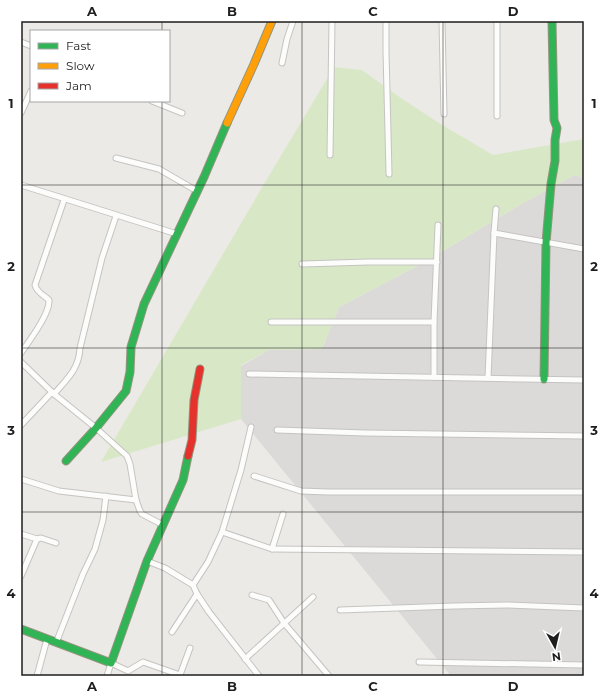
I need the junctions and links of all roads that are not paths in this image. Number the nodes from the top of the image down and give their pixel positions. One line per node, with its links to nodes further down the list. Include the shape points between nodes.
1 (272, 21): 19 (street)
2 (293, 21): 8 (street)
3 (332, 21): 15 (street)
4 (386, 21): 17 (street)
5 (442, 21): 13 (street)
6 (497, 21): 14 (street)
7 (552, 21): 26 (street, via 554,120 557,128)
8 (282, 63)
9 (30, 93): 11 (street)
10 (154, 102): 12 (street)
11 (21, 113)
12 (182, 114)
13 (444, 114)
14 (497, 116)
15 (330, 155)
16 (116, 158): 19 (street, via 159,169)
17 (390, 174)
18 (21, 185): 20 (street)
19 (197, 191): 25 (street)
20 (64, 200): 22 (street); 32 (street, via 35,285 49,300 49,305 38,328)
21 (496, 208): 24 (street)
22 (116, 216): 25 (street); 40 (street, via 102,258 80,356 75,369)
23 (438, 225): 28 (street)
24 (494, 233): 26 (street); 37 (street)
25 (177, 234): 43 (street, via 144,304 131,347 126,391)
26 (546, 242): 27 (street); 38 (street)
27 (584, 249)
28 (437, 262): 29 (street); 31 (street)
29 (302, 264)
30 (271, 322): 31 (street)
31 (434, 322): 36 (street)
32 (21, 353)
33 (21, 362): 40 (street)
34 (200, 369): 53 (street, via 194,400 192,440 183,480)
35 (249, 374): 36 (street)
36 (434, 377): 37 (street)
37 (488, 378): 38 (street)
38 (544, 379): 39 (street)
39 (584, 380)
40 (53, 393): 41 (street); 43 (street)
41 (21, 425)
42 (251, 427): 54 (street)
43 (96, 428): 46 (street); 51 (street, via 127,456)
44 (277, 430): 45 (street)
45 (584, 436)
46 (66, 461)
47 (254, 476): 49 (street, via 301,491)
48 (21, 479): 50 (street, via 59,491)
49 (584, 492)
50 (106, 496): 51 (street); 72 (street, via 95,549)
51 (136, 500): 53 (street, via 142,514)
52 (283, 514): 58 (street)
53 (163, 525): 60 (street)
54 (222, 532): 58 (street); 62 (street)
55 (21, 534): 56 (street)
56 (37, 539): 57 (street); 61 (street)
57 (56, 543)
58 (272, 549): 59 (street)
59 (584, 552)
60 (147, 561): 62 (street); 76 (street)
61 (21, 576)
62 (194, 585): 63 (street)
63 (197, 594): 70 (street); 74 (street)
64 (252, 595): 68 (street, via 269,600)
65 (313, 597): 68 (street)
66 (584, 608): 67 (street, via 507,605)
67 (340, 610)
68 (284, 623): 74 (street); 83 (street)
69 (21, 629): 71 (street)
70 (172, 632)
71 (47, 639): 72 (street); 79 (street)
72 (56, 642): 76 (street)
73 (190, 648): 81 (street)
74 (246, 659): 82 (street)
75 (420, 662): 77 (street)
76 (111, 663): 78 (street); 80 (street)
77 (584, 665)
78 (127, 673): 81 (street, via 143,662)
79 (37, 676)
80 (107, 676)
81 (180, 676)
82 (259, 676)
83 (328, 676)

